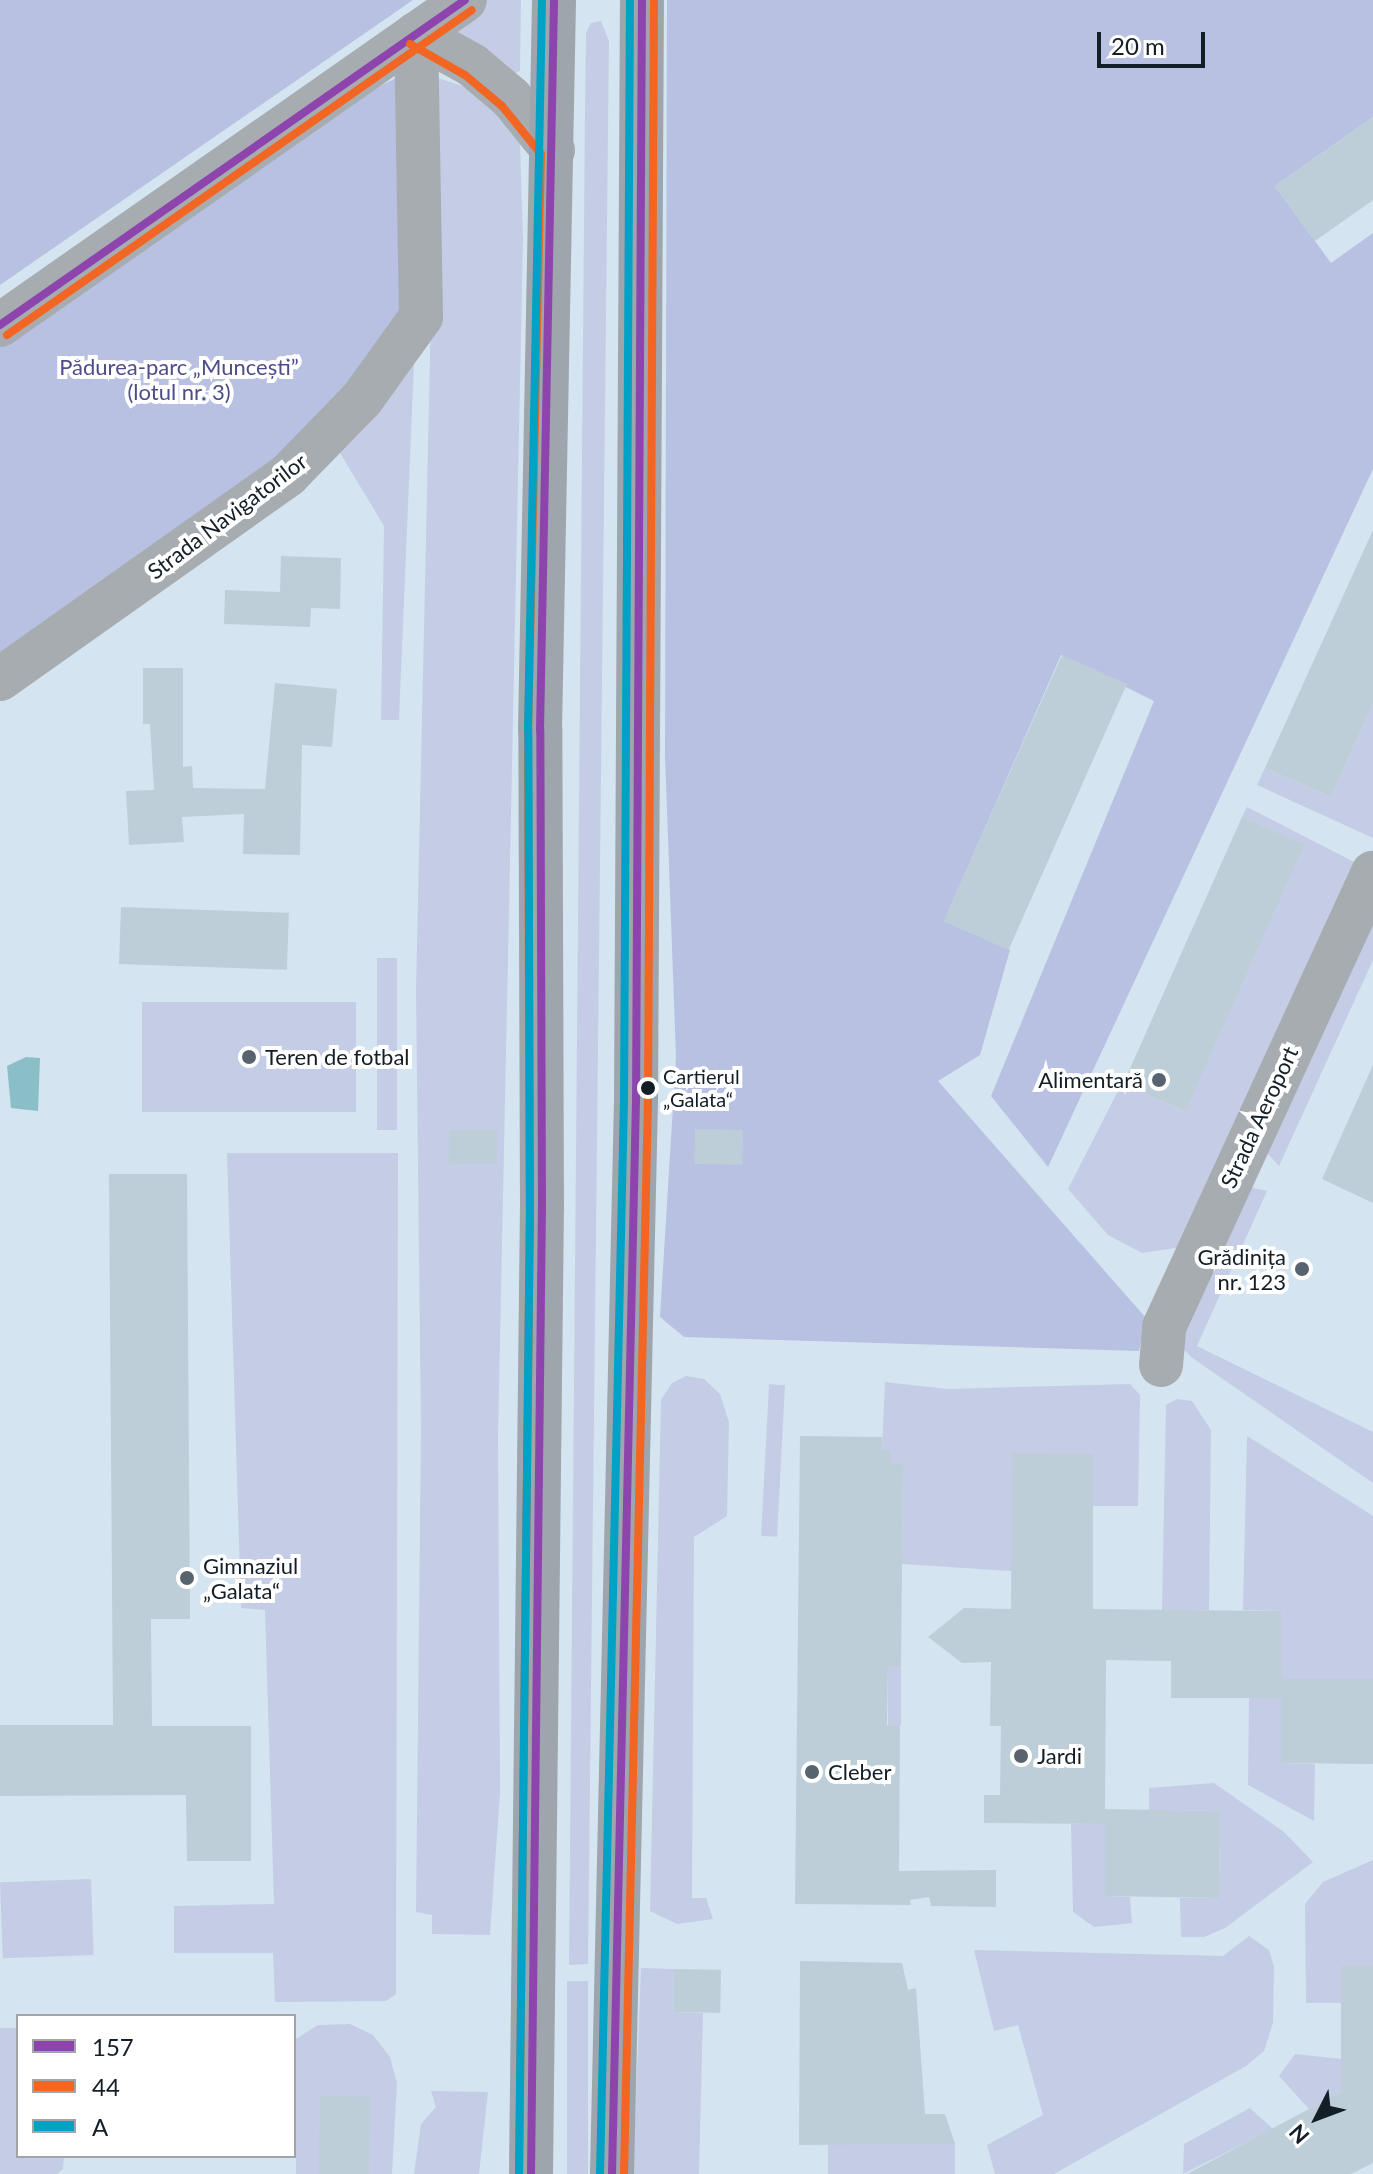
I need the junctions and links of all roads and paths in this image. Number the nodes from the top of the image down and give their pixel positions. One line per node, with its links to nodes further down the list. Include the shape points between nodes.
1 (465, 0): 4 (street)
2 (554, 0): 5 (main road)
3 (642, 0): 11 (main road, via 636,1102)
4 (416, 34): 5 (street, via 472,65 511,98); 6 (street); 7 (street, Strada Navigatorilor, via 421,317 362,399 288,475)
5 (553, 150): 10 (main road, via 540,730 542,1224)
6 (0, 325)
7 (0, 679)
8 (1373, 873): 9 (street, Strada Aeroport, via 1164,1327)
9 (1161, 1365)
10 (531, 2174)
11 (612, 2174)

